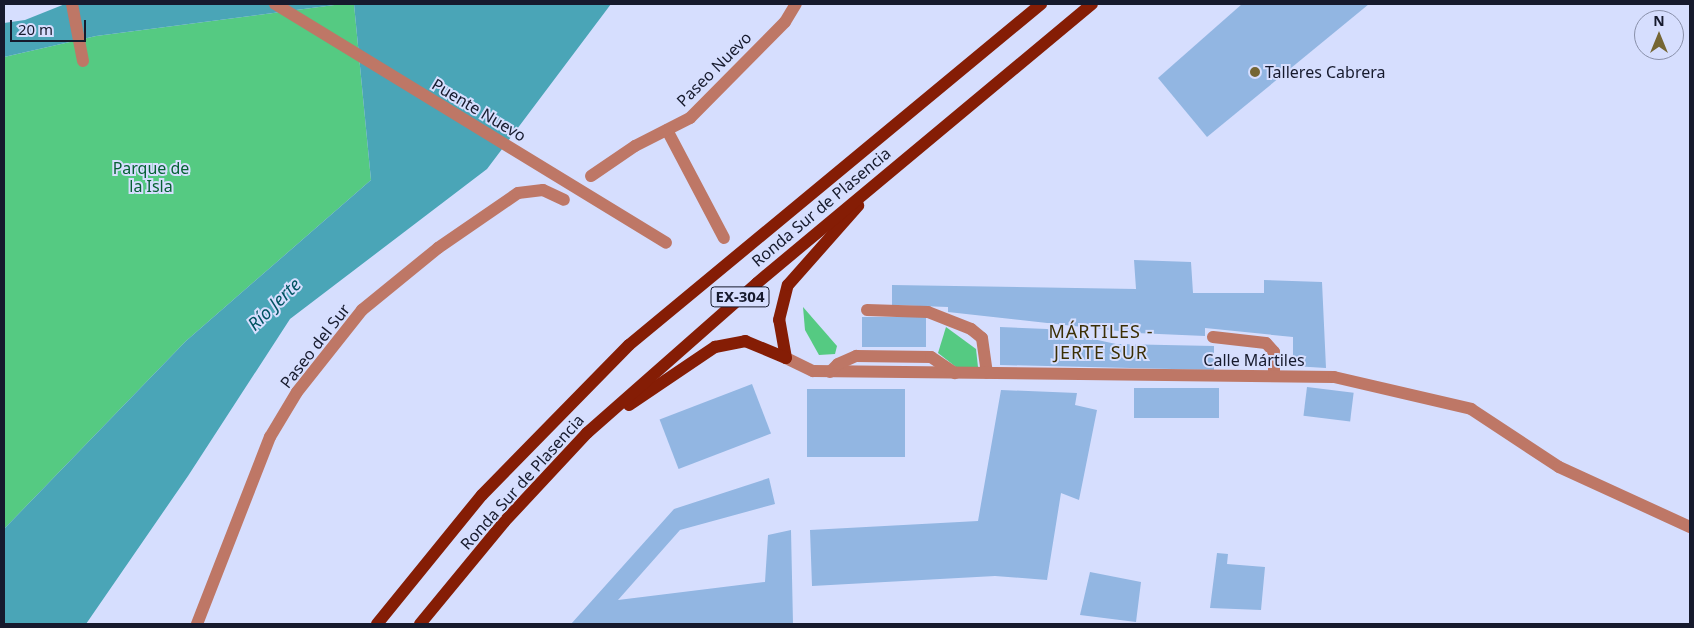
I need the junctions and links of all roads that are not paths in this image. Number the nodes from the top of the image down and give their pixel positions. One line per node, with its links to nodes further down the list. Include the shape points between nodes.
1 (72, 4): 6 (street)
2 (275, 4): 12 (street, Puente Nuevo)
3 (796, 4): 7 (street, Paseo Nuevo, via 785,22 690,118)
4 (1041, 4): 21 (main road, Ronda Sur de Plasencia / EX-304, via 630,345 482,495)
5 (1092, 4): 8 (main road, Ronda Sur de Plasencia / EX-304)
6 (83, 60)
7 (667, 130): 9 (street, Paseo Nuevo, via 635,146); 11 (street)
8 (886, 174): 15 (main road, via 788,285 779,320); 18 (main road, Ronda Sur de Plasencia / EX-304)
9 (591, 176)
10 (564, 200): 20 (street, Paseo del Sur, via 543,190 518,193 438,248 362,310 297,392 270,437)
11 (724, 238)
12 (666, 243)
13 (867, 310): 16 (street, via 928,312 971,329 984,342)
14 (1213, 337): 17 (street, via 1266,343 1274,352)
15 (786, 358): 16 (street, Calle Mártiles, via 813,371 830,372 838,364 856,356 931,356 954,373); 18 (main road, via 745,341 715,347)
16 (988, 373): 17 (street, Calle Mártiles)
17 (1274, 376): 19 (street, Calle Mártiles, via 1334,377 1471,409 1559,467)
18 (587, 432): 22 (main road, Ronda Sur de Plasencia / EX-304, via 504,522)
19 (1690, 527)
20 (197, 624)
21 (377, 624)
22 (420, 624)

